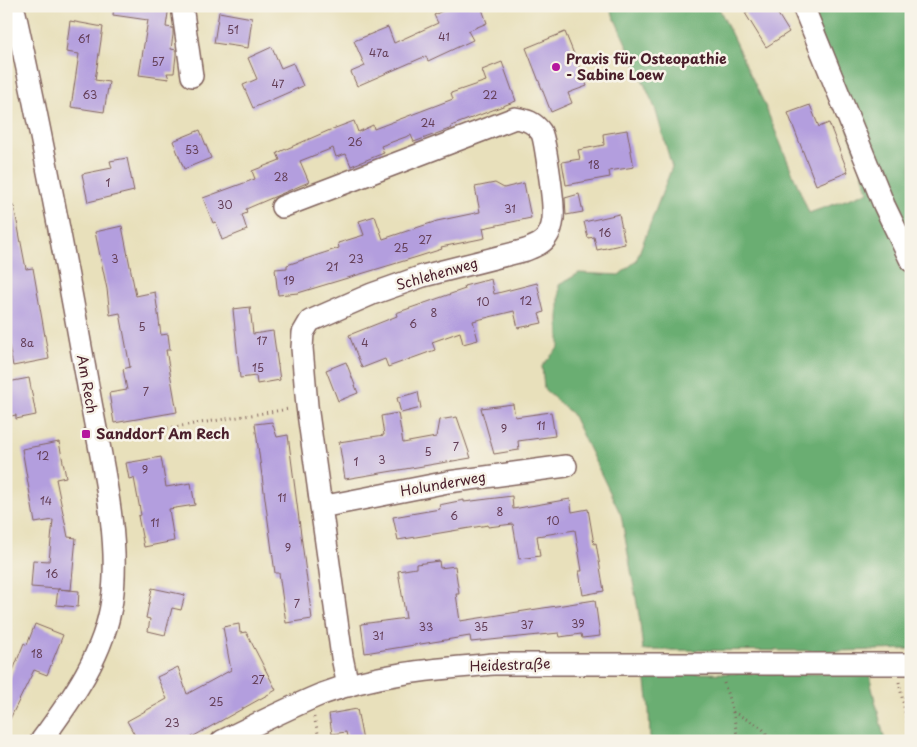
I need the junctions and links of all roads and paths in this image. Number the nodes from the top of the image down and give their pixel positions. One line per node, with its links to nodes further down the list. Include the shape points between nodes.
1 (182, 6): 4 (street)
2 (803, 6): 6 (street, via 884,205)
3 (17, 12): 8 (street, Am Rech)
4 (192, 76)
5 (282, 208): 7 (street, Schlehenweg, via 515,118 535,124 542,134 554,208 553,223 546,238 526,250 423,276 310,321 303,333 302,348)
6 (911, 261)
7 (307, 406): 8 (path); 10 (street, Schlehenweg)
8 (97, 440): 15 (street, Am Rech, via 111,521 112,600 94,659 70,702)
9 (566, 466): 10 (street, Holunderweg, via 448,482)
10 (321, 507): 13 (street, Schlehenweg)
11 (718, 664): 12 (street, Heidestraße); 13 (street, Heidestraße, via 494,664 432,669); 14 (path)
12 (903, 664): 19 (path)
13 (348, 686): 16 (street, Heidestraße, via 323,694)
14 (733, 712): 17 (path); 18 (path, via 761,727)
15 (41, 741)
16 (222, 741)
17 (738, 741)
18 (772, 741)
19 (910, 741)

